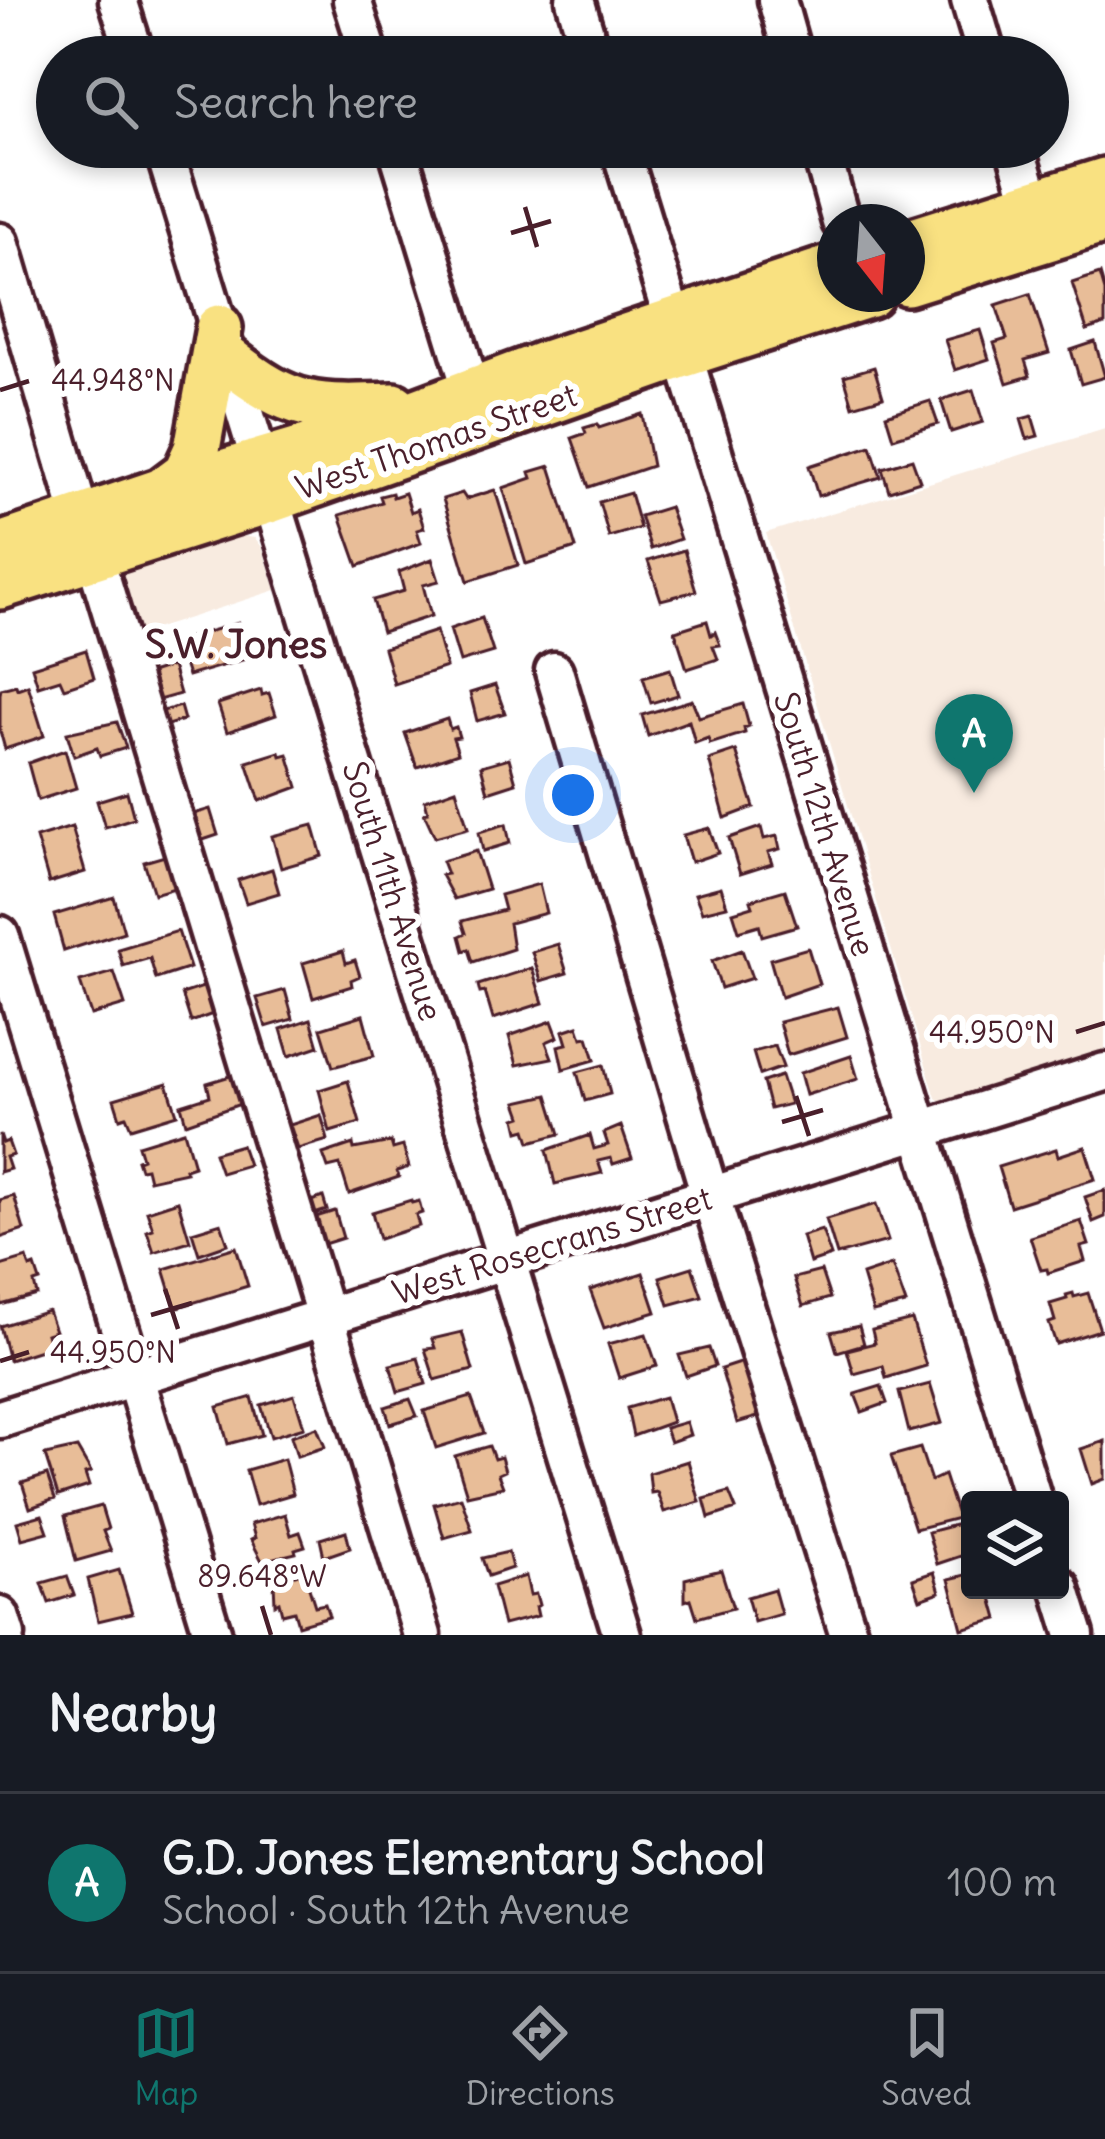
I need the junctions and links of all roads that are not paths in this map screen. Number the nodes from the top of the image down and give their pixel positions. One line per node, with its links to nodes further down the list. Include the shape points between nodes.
1 (118, 0): 6 (street)
2 (352, 0): 7 (street)
3 (575, 0): 8 (street)
4 (777, 0): 9 (street)
5 (970, 0): 10 (street)
6 (129, 36)
7 (363, 36)
8 (586, 36)
9 (787, 36)
10 (981, 36)
11 (170, 168): 26 (street, South 11th Avenue)
12 (402, 168): 27 (street)
13 (626, 168): 25 (street, South 12th Avenue)
14 (826, 168): 17 (street)
15 (1021, 168): 18 (street)
16 (1105, 181): 18 (main road)
17 (837, 204)
18 (1032, 204): 20 (main road)
19 (1105, 220): 23 (main road)
20 (925, 238)
21 (0, 242): 30 (street)
22 (817, 275): 25 (main road, West Thomas Street)
23 (925, 276)
24 (817, 306): 25 (main road, West Thomas Street)
25 (678, 337): 27 (main road, West Thomas Street); 28 (main road, West Thomas Street); 36 (street, South 12th Avenue)
26 (224, 344): 27 (main road, via 274,394 312,406); 28 (street, South 11th Avenue); 29 (main road, via 197,449 186,472)
27 (458, 397): 28 (main road, West Thomas Street)
28 (266, 480): 29 (main road, West Thomas Street); 30 (main road, West Thomas Street); 38 (street, South 11th Avenue)
29 (162, 491): 30 (main road, West Thomas Street)
30 (88, 536): 31 (main road, West Thomas Street); 32 (main road, West Thomas Street); 39 (street)
31 (0, 546)
32 (0, 586)
33 (554, 671): 37 (street)
34 (0, 935): 40 (street)
35 (1105, 1072): 36 (street, West Rosecrans Street)
36 (918, 1130): 37 (street, West Rosecrans Street); 42 (street, South 12th Avenue)
37 (710, 1195): 38 (street, West Rosecrans Street); 49 (street)
38 (507, 1259): 39 (street, West Rosecrans Street); 48 (street, South 11th Avenue)
39 (324, 1316): 40 (street, West Rosecrans Street); 47 (street)
40 (134, 1377): 41 (street, West Rosecrans Street); 46 (street)
41 (0, 1419)
42 (1030, 1491)
43 (1064, 1599): 50 (street)
44 (0, 1616): 45 (street)
45 (6, 1635)
46 (213, 1635)
47 (422, 1635)
48 (622, 1635)
49 (848, 1635)
50 (1075, 1635)

